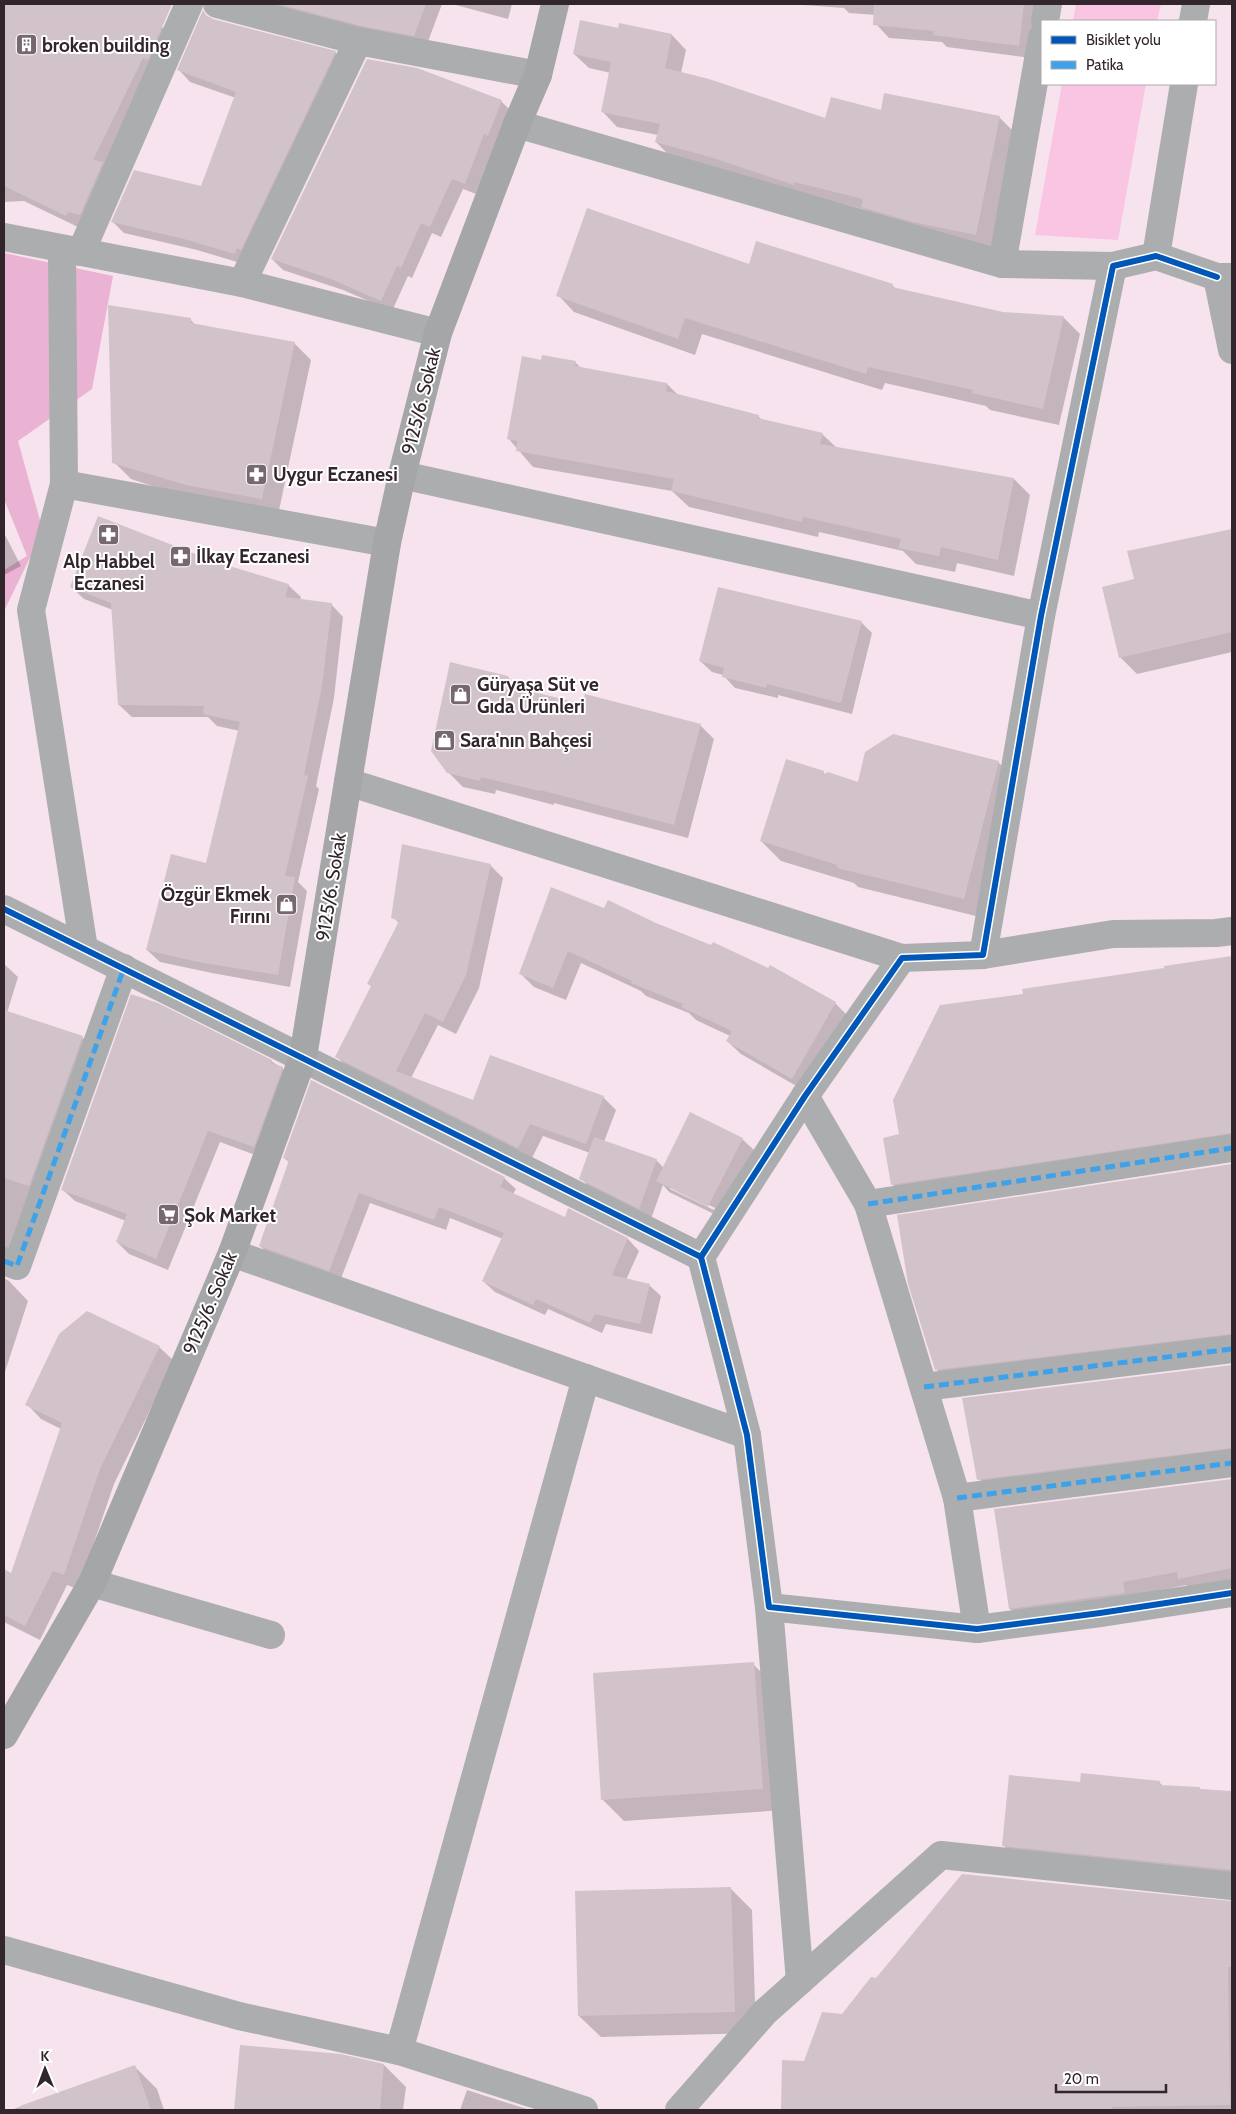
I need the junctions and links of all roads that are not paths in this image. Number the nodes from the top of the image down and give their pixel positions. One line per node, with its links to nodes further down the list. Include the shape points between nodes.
1 (190, 4): 14 (street)
2 (217, 4): 8 (street)
3 (555, 4): 10 (main road, 9125/6. Sokak)
4 (1048, 4): 6 (street)
5 (1196, 4): 7 (street)
6 (1045, 20)
7 (1194, 20)
8 (358, 41): 10 (street); 19 (street)
9 (1041, 43): 16 (street)
10 (538, 75): 12 (main road, 9125/6. Sokak)
11 (1184, 85): 15 (street)
12 (516, 124): 16 (street); 20 (main road, 9125/6. Sokak)
13 (4, 237): 14 (street)
14 (71, 250): 19 (street); 23 (street)
15 (1156, 256): 17 (street); 18 (street)
16 (1002, 264): 17 (street)
17 (1113, 266): 25 (street)
18 (1224, 277): 21 (street)
19 (242, 283): 20 (street)
20 (438, 333): 22 (main road, 9125/6. Sokak)
21 (1232, 350)
22 (402, 475): 24 (main road, 9125/6. Sokak); 25 (street)
23 (64, 484): 24 (street); 29 (street, via 31,610)
24 (387, 544): 26 (main road, 9125/6. Sokak)
25 (1041, 616): 30 (street)
26 (348, 782): 31 (street); 33 (main road, 9125/6. Sokak)
27 (4, 909): 29 (street)
28 (1232, 931): 30 (street, via 1113,934)
29 (84, 949): 32 (street)
30 (983, 955): 31 (street)
31 (902, 958): 34 (street)
32 (124, 968): 33 (street); 39 (street, via 17,1266)
33 (303, 1057): 37 (main road, 9125/6. Sokak); 38 (street)
34 (805, 1096): 36 (street); 38 (street)
35 (1232, 1148): 36 (street)
36 (868, 1204): 42 (street)
37 (232, 1253): 41 (street); 46 (main road, 9125/6. Sokak)
38 (701, 1257): 43 (street)
39 (4, 1260)
40 (1232, 1349): 42 (street)
41 (586, 1378): 43 (street); 55 (street)
42 (924, 1387): 45 (street)
43 (747, 1436): 48 (street)
44 (1232, 1463): 45 (street)
45 (957, 1498): 49 (street)
46 (92, 1583): 50 (street); 51 (main road, 9125/6. Sokak)
47 (1232, 1593): 49 (street)
48 (769, 1607): 49 (street); 54 (street)
49 (977, 1629)
50 (271, 1635)
51 (4, 1735)
52 (1232, 1886): 54 (street, via 941,1855)
53 (4, 1950): 55 (street, via 239,2016)
54 (800, 1981): 57 (street, via 765,2012)
55 (399, 2051): 56 (street)
56 (584, 2110)
57 (679, 2110)

